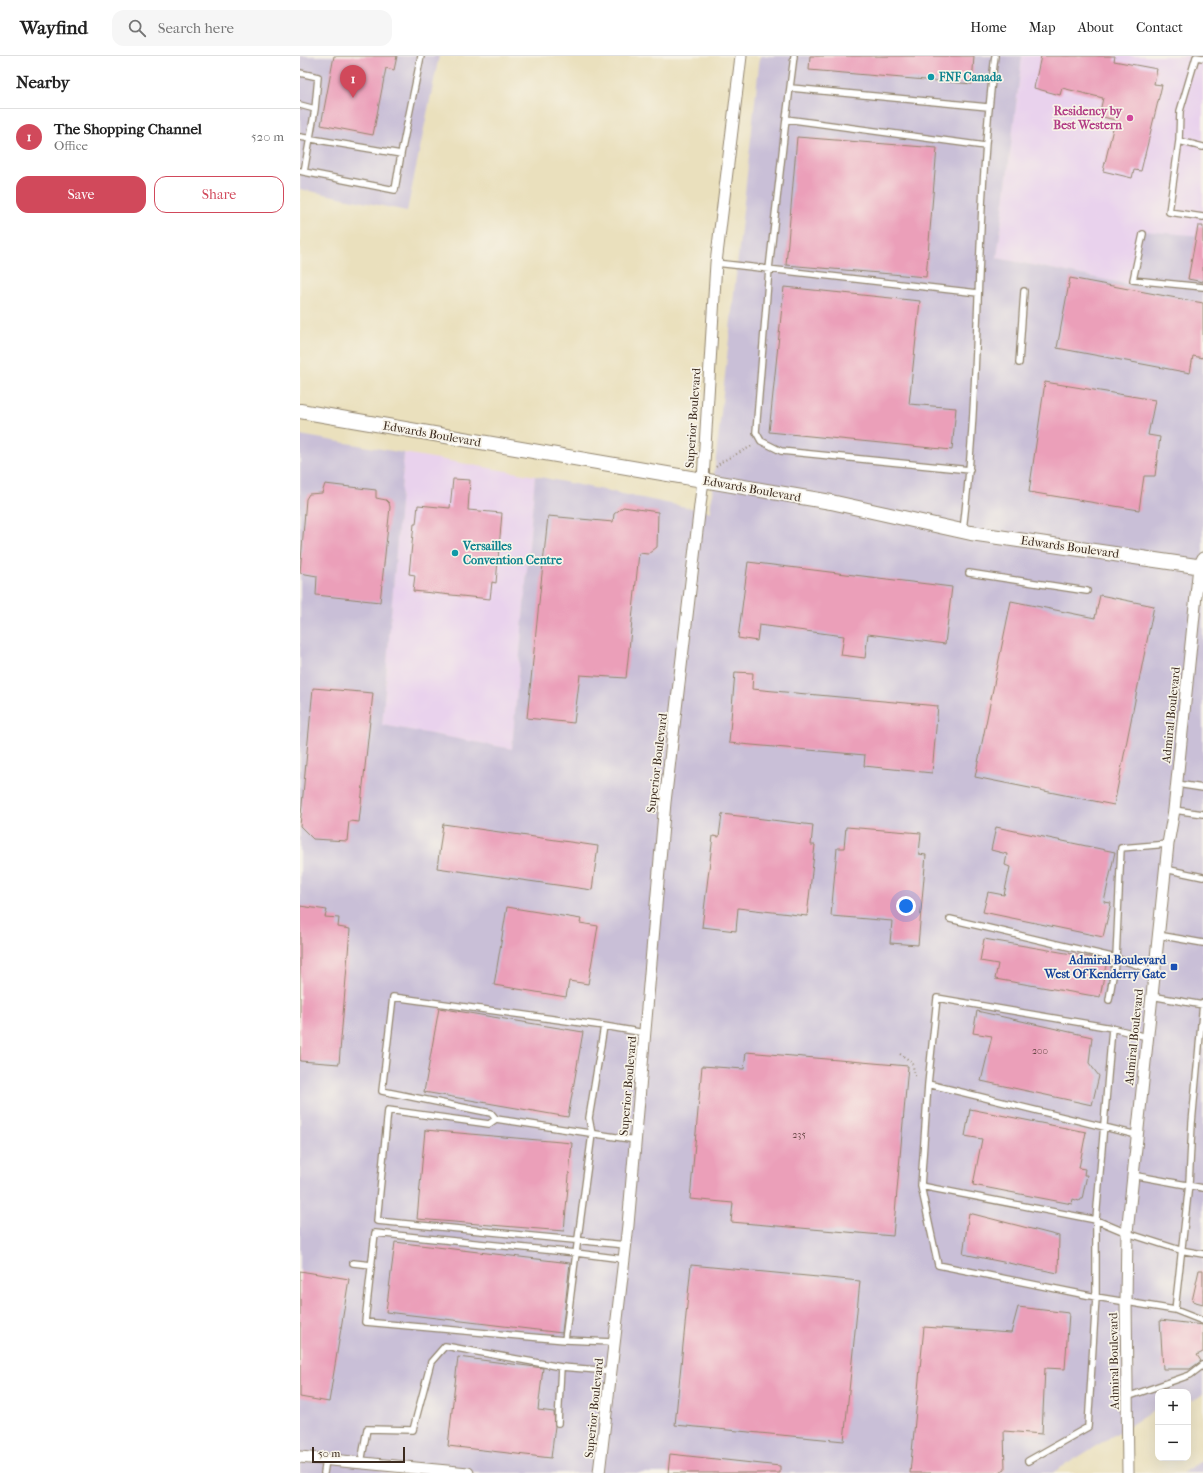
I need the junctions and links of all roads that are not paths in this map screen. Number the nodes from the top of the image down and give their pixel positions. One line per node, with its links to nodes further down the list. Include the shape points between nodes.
1 (421, 56): 18 (lane)
2 (741, 56): 22 (street, Superior Boulevard)
3 (794, 56): 8 (lane)
4 (995, 56): 10 (lane)
5 (1195, 57): 6 (lane); 15 (lane, via 1180,111)
6 (1203, 58)
7 (300, 73): 11 (lane, via 318,77)
8 (791, 88): 10 (lane); 12 (lane)
9 (300, 105): 11 (lane)
10 (988, 106): 16 (lane)
11 (315, 109): 14 (lane)
12 (786, 118): 16 (lane); 23 (lane)
13 (300, 137): 14 (lane)
14 (310, 139): 18 (lane); 19 (lane)
15 (1179, 142): 17 (lane); 20 (lane, via 1169,212)
16 (985, 146): 26 (lane)
17 (1203, 147)
18 (400, 154): 19 (lane, via 395,190)
19 (302, 172)
20 (1203, 217)
21 (1143, 234): 24 (lane, via 1133,280)
22 (716, 263): 23 (lane); 30 (street, Superior Boulevard)
23 (769, 269): 26 (lane); 29 (lane, via 756,432 761,441 781,451)
24 (1203, 287)
25 (1024, 291): 27 (lane)
26 (978, 293): 29 (lane)
27 (1019, 363)
28 (300, 412): 30 (street, Edwards Boulevard)
29 (970, 470): 31 (lane)
30 (703, 480): 31 (street, Edwards Boulevard, via 831,502); 52 (street, Superior Boulevard, via 665,802)
31 (963, 530): 32 (street, Edwards Boulevard)
32 (1202, 564): 35 (street, Admiral Boulevard)
33 (969, 574): 34 (lane)
34 (1087, 591)
35 (1177, 784): 36 (lane); 37 (street, Admiral Boulevard)
36 (1203, 788)
37 (1174, 810): 38 (lane); 39 (street, Admiral Boulevard)
38 (1203, 814)
39 (1168, 844): 40 (street, Admiral Boulevard); 45 (lane, via 1121,848)
40 (1165, 869): 41 (lane); 43 (street, Admiral Boulevard)
41 (1203, 877)
42 (950, 919): 45 (lane)
43 (1158, 935): 44 (lane); 46 (street, Admiral Boulevard)
44 (1203, 943)
45 (1116, 958): 46 (lane); 48 (lane)
46 (1154, 971): 47 (street, Admiral Boulevard)
47 (1151, 996): 49 (lane); 53 (street, Admiral Boulevard)
48 (1109, 1000)
49 (1203, 1004): 61 (lane)
50 (604, 1026): 52 (lane); 55 (lane, via 393,997 382,1091 491,1113); 57 (lane, via 589,1118)
51 (1112, 1028): 53 (lane); 54 (lane, via 937,998); 56 (lane)
52 (645, 1033): 59 (street, Superior Boulevard)
53 (1147, 1037): 58 (street, Admiral Boulevard)
54 (928, 1084): 56 (lane); 62 (lane)
55 (496, 1119): 57 (lane); 66 (lane, via 489,1124 388,1110 377,1221)
56 (1104, 1127): 58 (lane); 64 (lane)
57 (592, 1134): 59 (lane); 66 (lane)
58 (1137, 1135): 60 (street, Admiral Boulevard)
59 (636, 1140): 67 (street, Superior Boulevard)
60 (1132, 1175): 61 (lane); 65 (street, Admiral Boulevard)
61 (1189, 1184): 63 (lane); 68 (lane)
62 (921, 1186): 64 (lane); 74 (lane, via 938,1265)
63 (1203, 1188)
64 (1096, 1220): 65 (lane); 74 (lane)
65 (1127, 1233): 68 (lane); 75 (street, Admiral Boulevard)
66 (577, 1241): 67 (lane); 69 (lane)
67 (626, 1245): 71 (street, Superior Boulevard)
68 (1180, 1250): 70 (lane); 76 (lane)
69 (576, 1253): 71 (lane); 73 (lane, via 375,1233); 78 (lane)
70 (1203, 1254)
71 (623, 1259): 79 (street, Superior Boulevard)
72 (353, 1263): 73 (lane)
73 (372, 1265): 78 (lane, via 365,1322)
74 (1096, 1297): 75 (lane); 87 (lane, via 1088,1427)
75 (1126, 1301): 76 (lane); 83 (street, Admiral Boulevard)
76 (1175, 1310): 77 (lane)
77 (1203, 1321)
78 (565, 1340): 79 (lane)
79 (614, 1342): 82 (street, Superior Boulevard)
80 (1203, 1365): 83 (lane, via 1190,1375)
81 (561, 1367): 82 (lane); 84 (lane); 88 (lane, via 445,1346 431,1362 413,1430 367,1429)
82 (611, 1370): 91 (street, Superior Boulevard)
83 (1127, 1397): 92 (street, Admiral Boulevard)
84 (558, 1423)
85 (300, 1457): 86 (street)
86 (326, 1460): 88 (street); 89 (lane)
87 (1028, 1461)
88 (361, 1463): 90 (street)
89 (324, 1473)
90 (468, 1473)
91 (599, 1473)
92 (1128, 1473)

